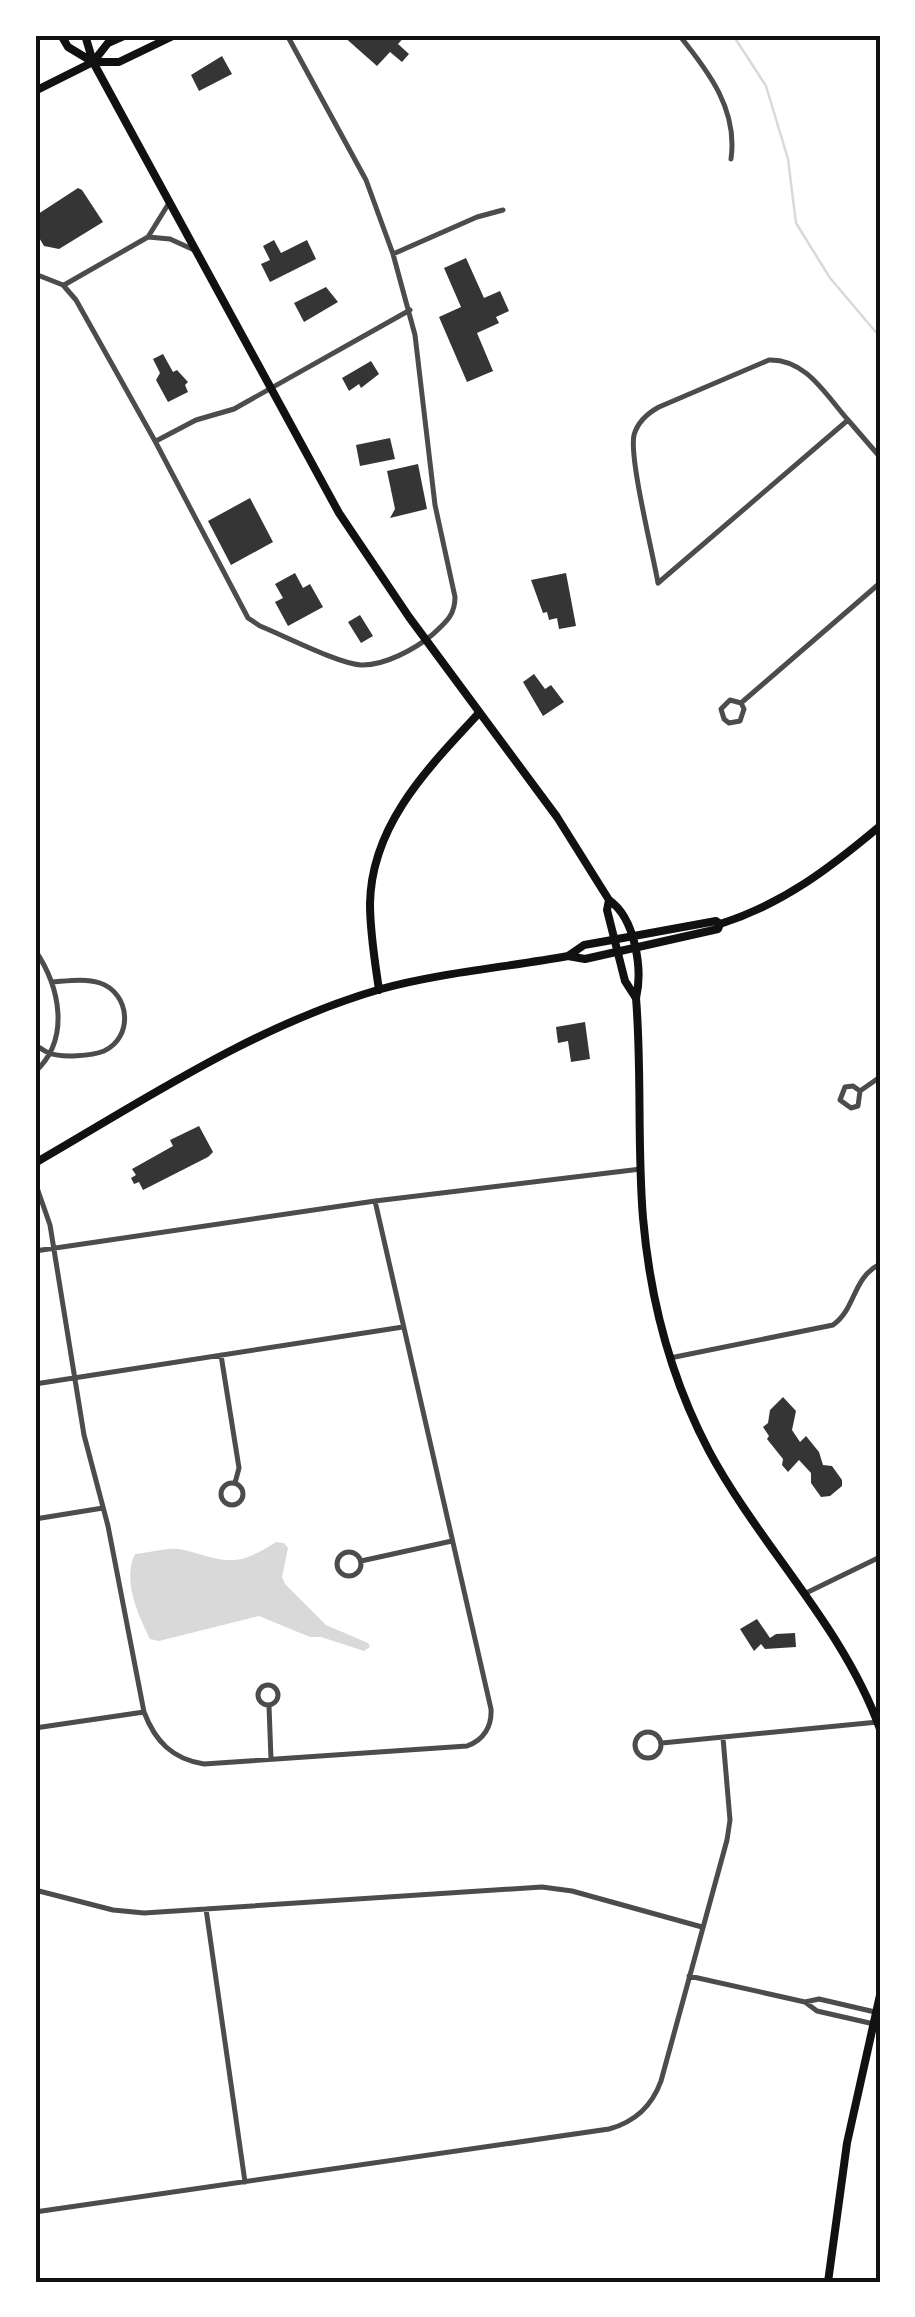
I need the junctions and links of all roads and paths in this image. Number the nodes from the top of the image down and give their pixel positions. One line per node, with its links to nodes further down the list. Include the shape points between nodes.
1 (61, 35): 7 (main road)
2 (85, 35): 7 (main road)
3 (126, 35): 7 (main road)
4 (175, 35): 7 (main road, via 119,62)
5 (287, 35): 14 (street, via 366,180)
6 (679, 35): 9 (street, via 732,120)
7 (93, 62): 8 (main road); 10 (main road)
8 (35, 91)
9 (731, 159)
10 (170, 203): 12 (street); 13 (main road)
11 (502, 210): 14 (street)
12 (148, 237): 13 (street); 16 (street)
13 (195, 250): 18 (main road)
14 (393, 254): 17 (street)
15 (35, 274): 16 (street)
16 (64, 285): 20 (street)
17 (410, 310): 18 (street); 23 (street, via 435,505 455,597 449,619)
18 (271, 388): 20 (street); 23 (main road, via 340,513)
19 (848, 420): 19 (street, via 804,370 777,360 649,412 634,444 658,583); 21 (street)
20 (156, 442): 23 (street, via 248,618 363,665)
21 (880, 458)
22 (880, 584): 24 (street)
23 (426, 640): 25 (main road)
24 (741, 703): 24 (street, via 725,703 724,720 740,721)
25 (479, 713): 27 (main road); 36 (main road, via 407,798 380,844 370,904)
26 (880, 826): 28 (main road, via 804,887)
27 (608, 900): 29 (main road, via 618,907); 30 (main road)
28 (720, 924): 29 (main road); 31 (main road)
29 (630, 937): 30 (main road); 31 (main road)
30 (617, 939): 33 (main road); 34 (main road, via 584,945)
31 (634, 948): 33 (main road); 37 (main road)
32 (35, 950): 35 (street)
33 (620, 951): 34 (main road); 37 (main road)
34 (568, 956): 36 (main road)
35 (52, 982): 39 (street, via 58,1020); 39 (street, via 104,984 120,998 125,1018 120,1037 104,1050)
36 (379, 990): 43 (main road, via 254,1039)
37 (636, 998): 44 (main road)
38 (35, 1046): 39 (street)
39 (51, 1054): 40 (street)
40 (35, 1072)
41 (880, 1077): 42 (street)
42 (860, 1090): 42 (street, via 858,1106 840,1100 845,1087)
43 (35, 1163)
44 (642, 1170): 46 (street); 52 (main road, via 652,1284)
45 (35, 1182): 47 (street)
46 (374, 1201): 47 (street); 50 (street)
47 (54, 1248): 48 (street); 53 (street)
48 (35, 1251)
49 (880, 1264): 52 (street, via 863,1276 845,1315 833,1325)
50 (403, 1327): 51 (street); 58 (street)
51 (221, 1355): 53 (street); 55 (street, via 239,1468)
52 (670, 1358): 61 (main road, via 709,1451)
53 (74, 1378): 54 (street); 56 (street)
54 (35, 1384)
55 (235, 1483): 55 (street, via 222,1489 229,1504 243,1496)
56 (102, 1508): 57 (street); 63 (street)
57 (35, 1519)
58 (452, 1541): 60 (street); 68 (street, via 491,1709 482,1738 459,1747)
59 (880, 1557): 61 (street)
60 (360, 1561): 60 (street, via 346,1552 337,1568 354,1575)
61 (804, 1594): 64 (main road)
62 (269, 1706): 62 (street, via 278,1698 271,1685 258,1694); 68 (street)
63 (144, 1712): 65 (street); 68 (street, via 156,1738 186,1760)
64 (879, 1725): 66 (street)
65 (35, 1728)
66 (722, 1738): 67 (street); 71 (street, via 729,1830)
67 (662, 1743): 67 (street, via 648,1758 635,1747 646,1731)
68 (271, 1760)
69 (35, 1890): 70 (street, via 128,1912)
70 (206, 1909): 71 (street, via 542,1887); 77 (street)
71 (702, 1927): 72 (street)
72 (689, 1976): 74 (street); 77 (street, via 656,2093 626,2123)
73 (880, 1994): 75 (main road)
74 (805, 2002): 75 (street); 76 (street)
75 (878, 2012): 76 (main road)
76 (877, 2025): 79 (main road, via 846,2143)
77 (245, 2182): 78 (street)
78 (35, 2212)
79 (828, 2282)

